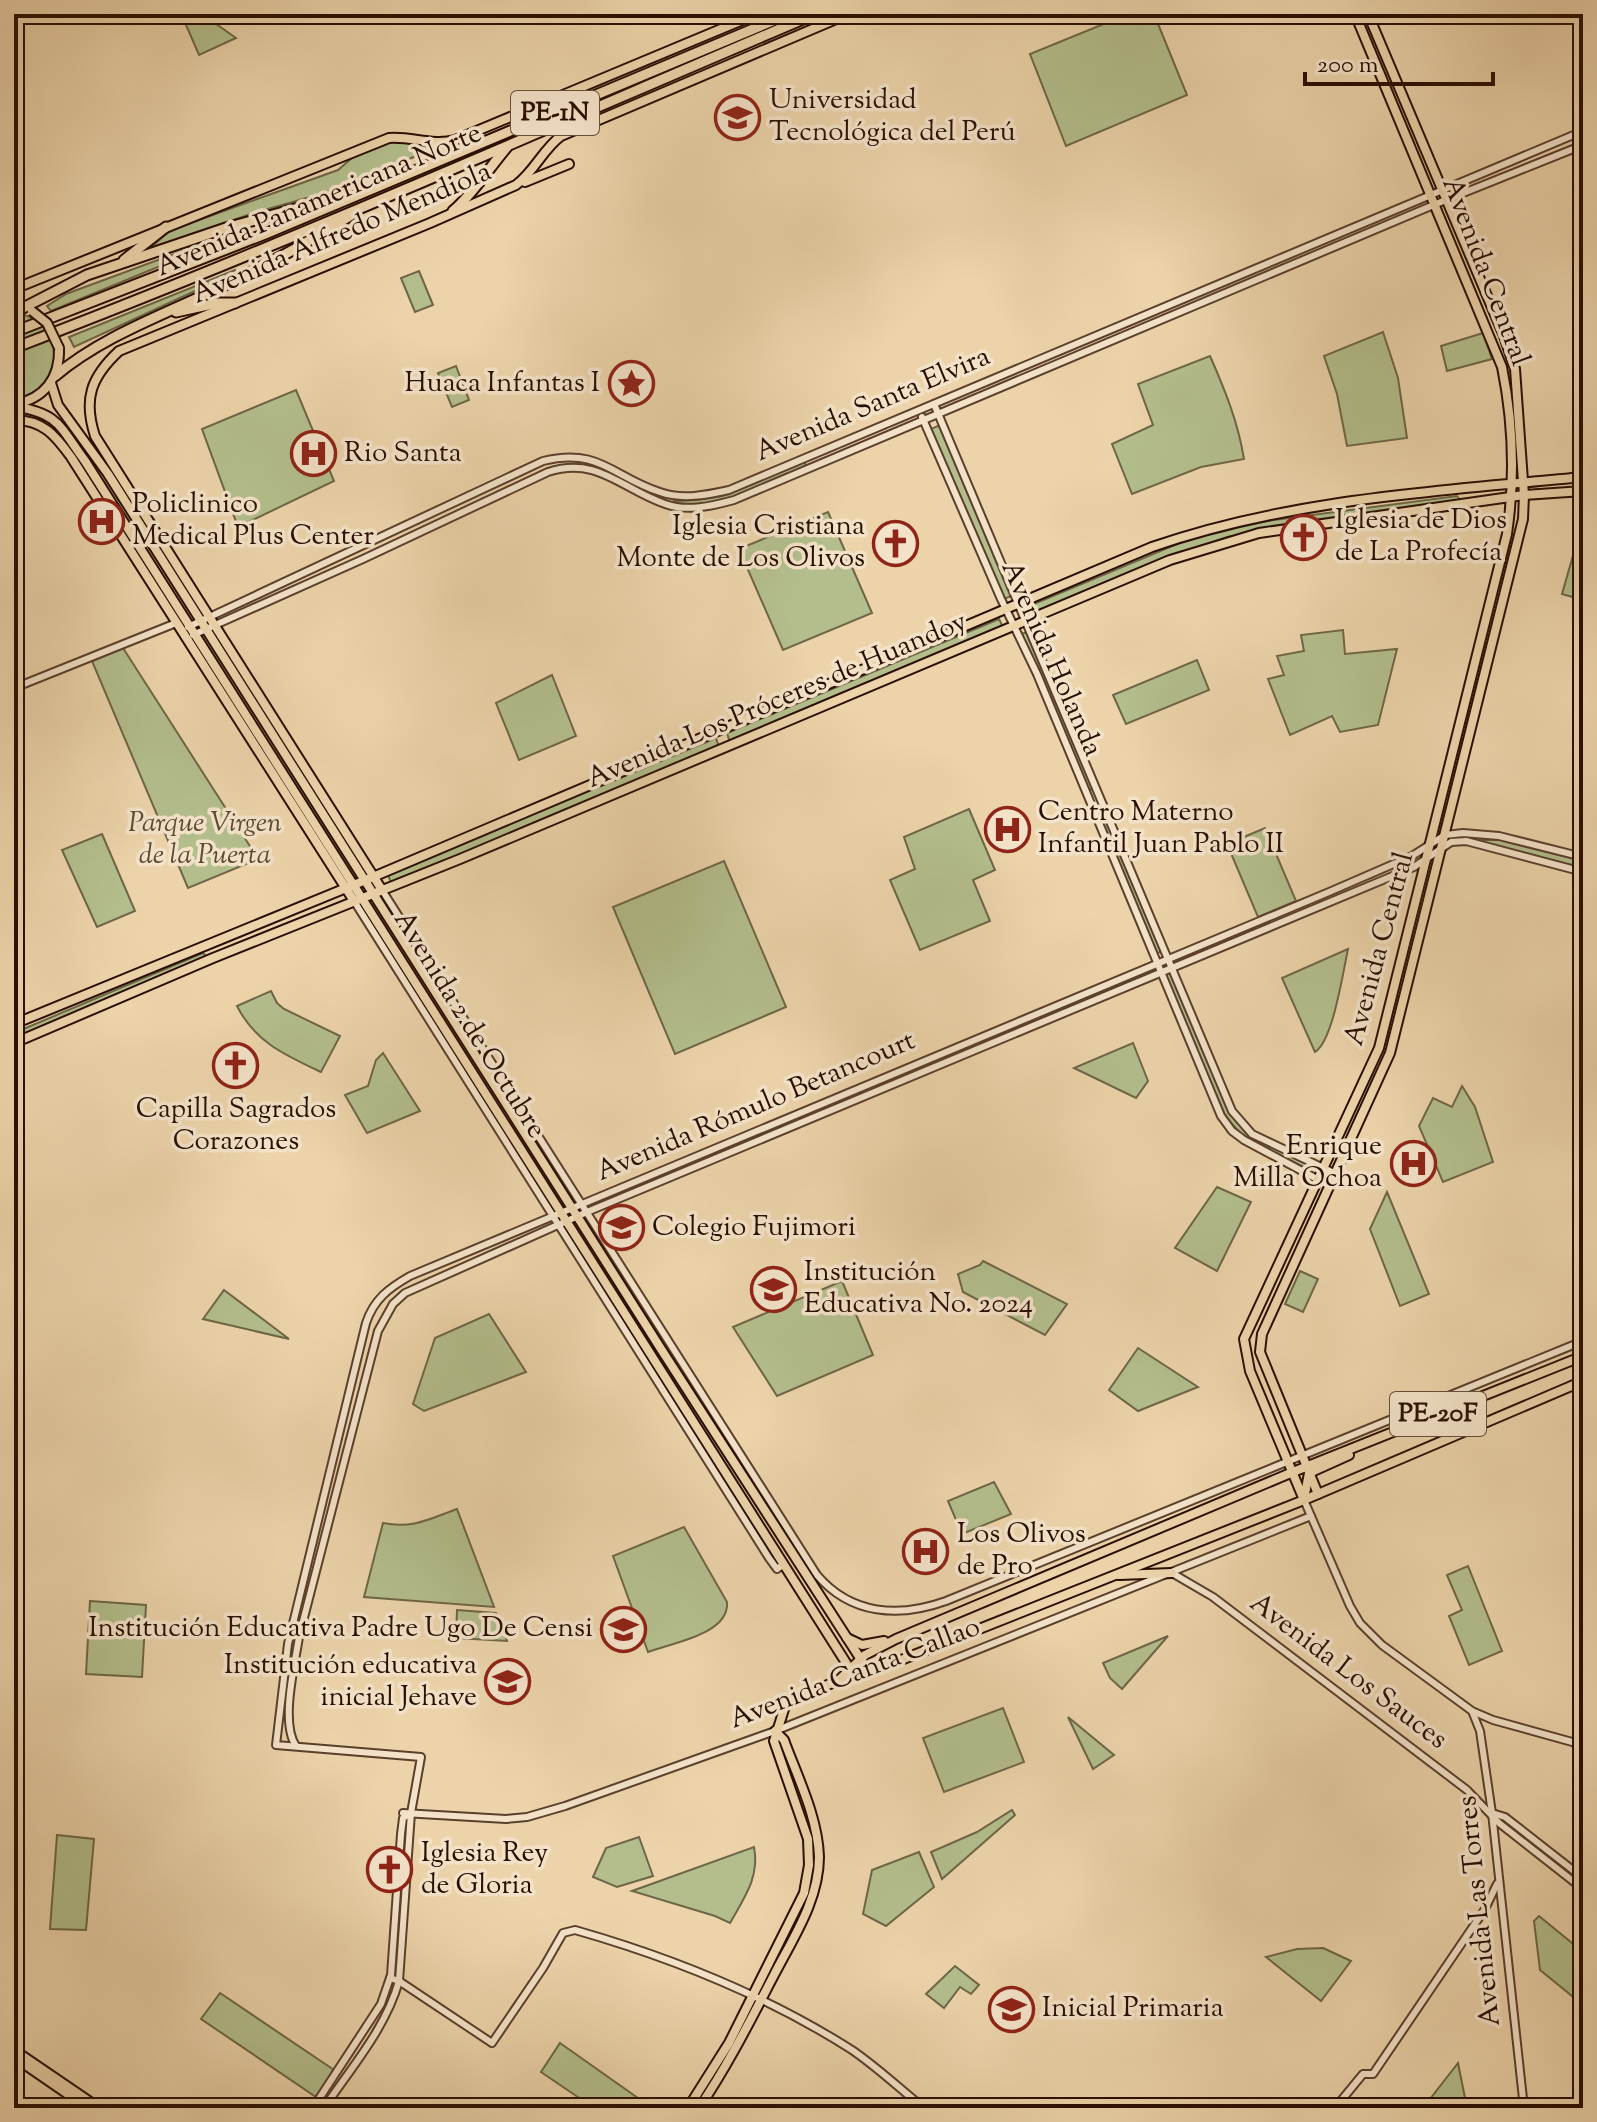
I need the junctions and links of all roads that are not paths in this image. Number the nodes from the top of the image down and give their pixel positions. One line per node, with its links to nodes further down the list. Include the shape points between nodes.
1 (757, 14): 7 (main road, Avenida Alfredo Mendiola)
2 (789, 14): 13 (highway, Avenida Panamericana Norte / PE-1N)
3 (815, 14): 10 (highway, Avenida Panamericana Norte / PE-1N)
4 (848, 14): 12 (main road, Avenida Alfredo Mendiola, via 561,136)
5 (1355, 14): 15 (main road, Avenida Central)
6 (1368, 14): 14 (main road, Avenida Central)
7 (735, 18): 19 (main road, Avenida Alfredo Mendiola, via 455,140 389,138)
8 (1583, 131): 14 (street, Avenida Santa Elvira)
9 (1583, 145): 16 (street, Avenida Santa Elvira)
10 (509, 146): 17 (highway, Avenida Panamericana Norte / PE-1N); 18 (highway)
11 (569, 164): 12 (main road)
12 (516, 185): 18 (main road, Avenida Alfredo Mendiola)
13 (368, 189): 20 (highway); 25 (highway, Avenida Panamericana Norte / PE-1N)
14 (1442, 191): 15 (street, Avenida Santa Elvira); 16 (main road, Avenida Central)
15 (1434, 200): 16 (street, Avenida Santa Elvira); 26 (street, Avenida Santa Elvira); 28 (street, Avenida Santa Elvira); 39 (main road, Avenida Central, via 1502,367)
16 (1446, 201): 39 (main road, Avenida Central, via 1515,369)
17 (374, 202): 24 (highway, via 223,286); 27 (highway, Avenida Panamericana Norte / PE-1N)
18 (453, 211): 22 (main road, Avenida Alfredo Mendiola)
19 (166, 227): 20 (highway); 21 (main road, Avenida Alfredo Mendiola)
20 (122, 263): 23 (highway)
21 (14, 289)
22 (235, 303): 24 (highway); 36 (main road, Avenida Alfredo Mendiola, via 119,351 105,364 95,378 89,406)
23 (23, 308): 29 (main road, bridge, via 47,323 59,348)
24 (157, 316): 29 (highway, via 80,355)
25 (14, 332)
26 (1089, 338): 28 (street); 30 (street, Avenida Santa Elvira)
27 (14, 348)
28 (1093, 348): 33 (street, Avenida Santa Elvira)
29 (53, 380): 31 (main road, via 32,399); 46 (main road, Avenida 2 de Octubre, via 58,405)
30 (934, 404): 32 (street, Avenida Santa Elvira); 33 (street, Avenida Holanda)
31 (14, 405): 37 (main road, Avenida 2 de Octubre, via 52,417)
32 (918, 410): 35 (street, Avenida Holanda); 46 (street, Avenida Santa Elvira, via 729,490 702,495 660,492 591,459 565,456 543,461)
33 (939, 415): 35 (street, Avenida Santa Elvira); 43 (street, Avenida Holanda)
34 (14, 420): 37 (main road, Avenida 2 de Octubre, via 40,424)
35 (923, 421): 44 (street, Avenida Holanda); 46 (street, Avenida Santa Elvira, via 734,500 704,507 666,504 596,470 565,466 363,559)
36 (105, 453): 46 (main road, Avenida 2 de Octubre)
37 (79, 461): 48 (main road, Avenida 2 de Octubre)
38 (1583, 477): 39 (main road, Avenida Los Próceres de Huandoy)
39 (1518, 482): 41 (main road, Avenida Central); 42 (main road, Avenida Central); 43 (main road, Avenida Los Próceres de Huandoy, via 1305,509 1216,527 1152,547)
40 (1583, 491): 41 (main road, Avenida Los Próceres de Huandoy)
41 (1524, 495): 42 (main road, Avenida Los Próceres de Huandoy); 50 (main road, Avenida Central, via 1523,519)
42 (1512, 497): 45 (main road, Avenida Los Próceres de Huandoy, via 1226,541); 51 (main road, Avenida Central)
43 (1019, 604): 44 (main road, Avenida Los Próceres de Huandoy); 45 (street, Avenida Holanda)
44 (1006, 609): 47 (street, Avenida Holanda); 56 (main road, Avenida Los Próceres de Huandoy)
45 (1027, 619): 47 (main road, Avenida Los Próceres de Huandoy); 60 (street, Avenida Holanda)
46 (207, 623): 48 (street, Avenida Santa Elvira); 56 (main road, Avenida 2 de Octubre)
47 (1014, 625): 58 (main road, Avenida Los Próceres de Huandoy); 61 (street, Avenida Holanda)
48 (186, 631): 49 (street, Avenida Santa Elvira); 57 (main road, Avenida 2 de Octubre)
49 (14, 688)
50 (1445, 835): 51 (street, Avenida Rómulo Betancourt); 52 (main road, Avenida Central); 53 (street, via 1499,836)
51 (1430, 846): 54 (main road, Avenida Central); 60 (street, Avenida Rómulo Betancourt)
52 (1443, 846): 54 (street, Avenida Rómulo Betancourt); 55 (street, via 1466,841); 67 (main road, Avenida Central, via 1390,1053)
53 (1583, 857)
54 (1426, 860): 62 (street, Avenida Rómulo Betancourt); 66 (main road, Avenida Central, via 1379,1048)
55 (1583, 872)
56 (370, 878): 57 (main road, Avenida Los Próceres de Huandoy); 58 (main road, Avenida 2 de Octubre)
57 (350, 886): 59 (main road, Avenida 2 de Octubre); 64 (main road, Avenida Los Próceres de Huandoy)
58 (378, 891): 59 (main road, Avenida Los Próceres de Huandoy); 70 (main road, Avenida 2 de Octubre)
59 (358, 900): 65 (main road, Avenida Los Próceres de Huandoy); 71 (main road, Avenida 2 de Octubre)
60 (1168, 959): 61 (street, Avenida Rómulo Betancourt); 62 (street, Avenida Holanda)
61 (1157, 963): 63 (street, Avenida Holanda); 70 (street, Avenida Rómulo Betancourt)
62 (1172, 969): 63 (street, Avenida Rómulo Betancourt); 66 (street, Avenida Holanda, via 1239,1121 1260,1138)
63 (1161, 974): 68 (street, Avenida Holanda, via 1227,1124 1244,1140); 70 (street, Avenida Rómulo Betancourt)
64 (14, 1024)
65 (14, 1043)
66 (1323, 1168): 67 (street, Avenida Holanda); 68 (main road, Avenida Central)
67 (1336, 1174): 69 (main road, Avenida Central)
68 (1317, 1180): 69 (street, Avenida Holanda); 76 (main road, Avenida Central, via 1244,1339 1250,1371)
69 (1330, 1186): 75 (main road, Avenida Central, via 1262,1334 1260,1352)
70 (580, 1210): 71 (street, Avenida Rómulo Betancourt); 82 (street, Avenida 2 de Octubre); 86 (main road, Avenida 2 de Octubre)
71 (560, 1219): 83 (main road, Avenida 2 de Octubre); 83 (street, Avenida 2 de Octubre, via 674,1411 769,1558); 96 (street, Avenida Rómulo Betancourt, via 417,1286 383,1318 299,1637 289,1732); 96 (street, Avenida Rómulo Betancourt, via 410,1276 381,1295 370,1310 288,1644 276,1745)
72 (1583, 1341): 75 (street, Avenida Canta Callao)
73 (1583, 1356): 77 (main road, Avenida Canta Callao / PE-20F)
74 (1583, 1381): 79 (main road, Avenida Canta Callao / PE-20F)
75 (1302, 1457): 76 (street, Avenida Canta Callao); 77 (main road, Avenida Central)
76 (1289, 1462): 78 (main road, Avenida Central); 82 (street, Avenida Canta Callao, via 918,1609 889,1611 850,1602 827,1586)
77 (1308, 1470): 78 (main road, Avenida Canta Callao / PE-20F); 79 (main road, Avenida Central); 80 (main road)
78 (1293, 1472): 80 (main road, Avenida Central); 87 (main road, Avenida Canta Callao / PE-20F)
79 (1318, 1494): 80 (main road, Avenida Canta Callao / PE-20F)
80 (1304, 1500): 81 (street, Avenida Central); 85 (main road, Avenida Canta Callao / PE-20F)
81 (1311, 1516): 84 (street, Avenida Canta Callao); 93 (street, Avenida Central, via 1360,1623)
82 (804, 1555)
83 (780, 1567): 89 (main road, Avenida 2 de Octubre)
84 (1172, 1573): 85 (main road); 91 (street, Avenida Canta Callao); 99 (street, Avenida Los Sauces, via 1219,1602)
85 (1106, 1577): 90 (main road, Avenida Canta Callao / PE-20F)
86 (847, 1638): 87 (main road, via 870,1645); 88 (main road, Avenida 2 de Octubre)
87 (896, 1639): 88 (main road, Avenida Canta Callao / PE-20F)
88 (861, 1659): 89 (main road, Avenida Canta Callao / PE-20F); 90 (main road, Avenida 2 de Octubre)
89 (853, 1672): 90 (main road, Avenida Canta Callao / PE-20F); 92 (street, Avenida 2 de Octubre); 94 (main road, Avenida Canta Callao / PE-20F, via 786,1703)
90 (869, 1672): 91 (street, Avenida 2 de Octubre)
91 (879, 1689): 92 (street, Avenida Canta Callao)
92 (866, 1694): 94 (street, Avenida Canta Callao)
93 (1472, 1711): 95 (street, Avenida Central); 99 (street, Avenida Las Torres, via 1480,1731)
94 (775, 1731): 98 (street, Avenida Canta Callao, via 527,1817); 105 (main road, via 808,1839 809,1865 799,1905); 106 (main road, via 784,1740 813,1823 819,1858 813,1895)
95 (1583, 1745)
96 (296, 1746): 98 (street, via 421,1757)
97 (403, 1813): 98 (street, Avenida Canta Callao)
98 (411, 1813): 103 (street, via 403,1818); 104 (street)
99 (1492, 1813): 100 (street, Avenida Los Sauces, via 1505,1817); 101 (street, Avenida Las Torres); 102 (street, Avenida Los Sauces)
100 (1583, 1878)
101 (1498, 1880): 116 (street, via 1485,1909 1373,2074 1363,2074); 117 (street, Avenida Las Torres)
102 (1583, 1889)
103 (390, 1978): 104 (street); 111 (street, via 381,2004)
104 (399, 1981): 105 (street, via 492,2043 563,1933 575,1930 717,1977); 112 (street, via 379,2028)
105 (751, 1995): 106 (street); 113 (main road, via 729,2043)
106 (761, 2000): 114 (main road); 115 (street, via 854,2052)
107 (14, 2050): 110 (main road)
108 (14, 2057): 109 (main road)
109 (88, 2108)
110 (99, 2108)
111 (313, 2108)
112 (324, 2108)
113 (688, 2108)
114 (699, 2108)
115 (924, 2108)
116 (1335, 2108)
117 (1524, 2108)

